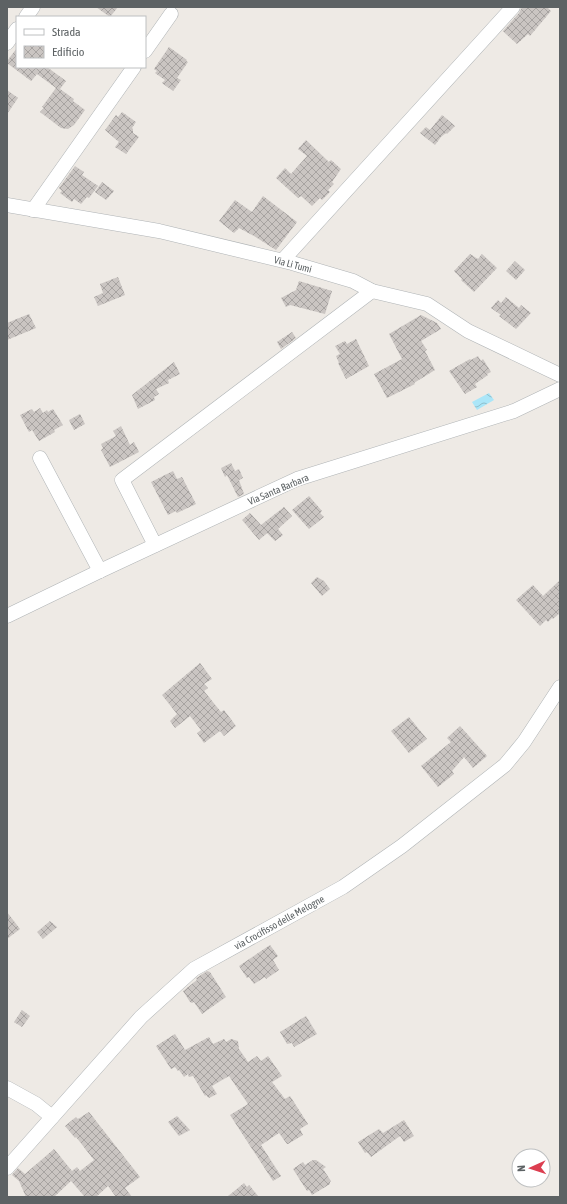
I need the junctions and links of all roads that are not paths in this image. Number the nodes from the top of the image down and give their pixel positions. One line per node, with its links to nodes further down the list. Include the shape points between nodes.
1 (33, 7): 4 (street)
2 (513, 7): 11 (street)
3 (171, 14): 7 (street)
4 (27, 16)
5 (16, 30): 6 (street)
6 (7, 43)
7 (146, 50)
8 (133, 68): 10 (street)
9 (7, 205): 10 (street, Via Li Tumi)
10 (33, 210): 11 (street, Via Li Tumi, via 159,231)
11 (283, 260): 12 (street, Via Li Tumi, via 353,281)
12 (372, 291): 13 (street, Via Li Tumi, via 426,304 468,331); 16 (street, via 122,480)
13 (560, 375)
14 (560, 389): 16 (street, Via Santa Barbara, via 514,411 298,479)
15 (40, 458): 17 (street)
16 (155, 545): 17 (street, Via Santa Barbara)
17 (100, 571): 18 (street, Via Santa Barbara)
18 (7, 616)
19 (560, 687): 21 (street, via Crocifisso delle Melogne, via 524,742 505,765 402,846 343,887 194,969 141,1017)
20 (7, 1088): 21 (street, via 36,1104)
21 (52, 1117): 22 (street, via Crocifisso delle Melogne)
22 (7, 1168)

